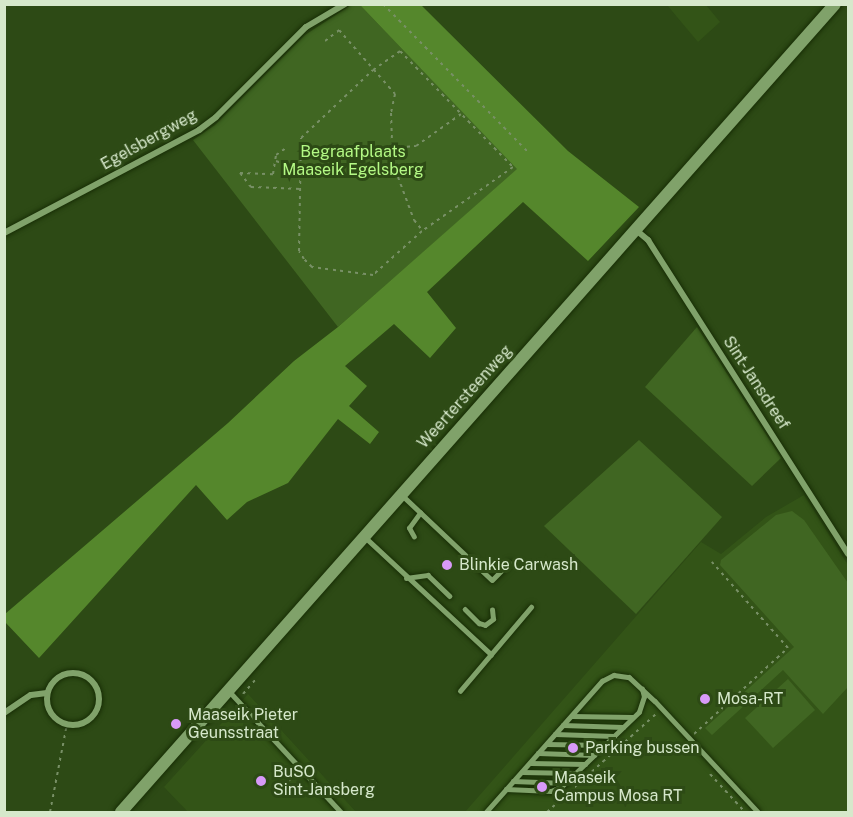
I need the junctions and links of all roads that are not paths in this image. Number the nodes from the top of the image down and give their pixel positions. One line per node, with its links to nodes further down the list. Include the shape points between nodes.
1 (345, 4): 4 (street, Egelsbergweg, via 306,27 199,130)
2 (835, 4): 3 (main road, Weertersteenweg)
3 (636, 230): 5 (main road, Weertersteenweg); 9 (street, Sint-Jansdreef, via 648,240)
4 (4, 233)
5 (401, 494): 6 (lane); 7 (main road, Weertersteenweg)
6 (420, 513): 8 (lane, via 409,528); 10 (lane, via 492,580)
7 (364, 537): 11 (lane); 18 (main road, Weertersteenweg)
8 (414, 537)
9 (849, 554)
10 (509, 562)
11 (406, 578): 12 (lane, via 428,575); 16 (lane)
12 (450, 596)
13 (531, 607): 16 (lane)
14 (465, 609): 15 (lane, via 483,625 493,619)
15 (492, 610)
16 (491, 654): 19 (lane)
17 (642, 689): 22 (lane, via 622,675 608,677); 23 (lane, via 643,705); 42 (lane)
18 (229, 691): 39 (main road, Weertersteenweg); 40 (lane)
19 (460, 691)
20 (47, 693): 20 (street, via 63,675 80,675 93,684 98,699 93,714 80,724 67,724 52,715); 21 (street, via 31,695)
21 (4, 713)
22 (572, 716): 23 (lane); 24 (lane)
23 (633, 717): 25 (lane)
24 (564, 725): 25 (lane); 26 (lane)
25 (623, 727): 27 (lane)
26 (555, 734): 27 (lane); 28 (lane)
27 (614, 736): 29 (lane)
28 (547, 744): 29 (lane); 30 (lane)
29 (604, 746): 31 (lane)
30 (538, 753): 31 (lane); 32 (lane)
31 (594, 755): 33 (lane)
32 (530, 763): 33 (lane); 34 (lane)
33 (585, 764): 35 (lane)
34 (522, 772): 35 (lane); 36 (lane)
35 (575, 773): 37 (lane)
36 (513, 781): 37 (lane); 38 (lane)
37 (566, 783): 38 (lane, via 551,791)
38 (506, 789): 41 (lane)
39 (121, 813)
40 (340, 813)
41 (486, 813)
42 (758, 813)

